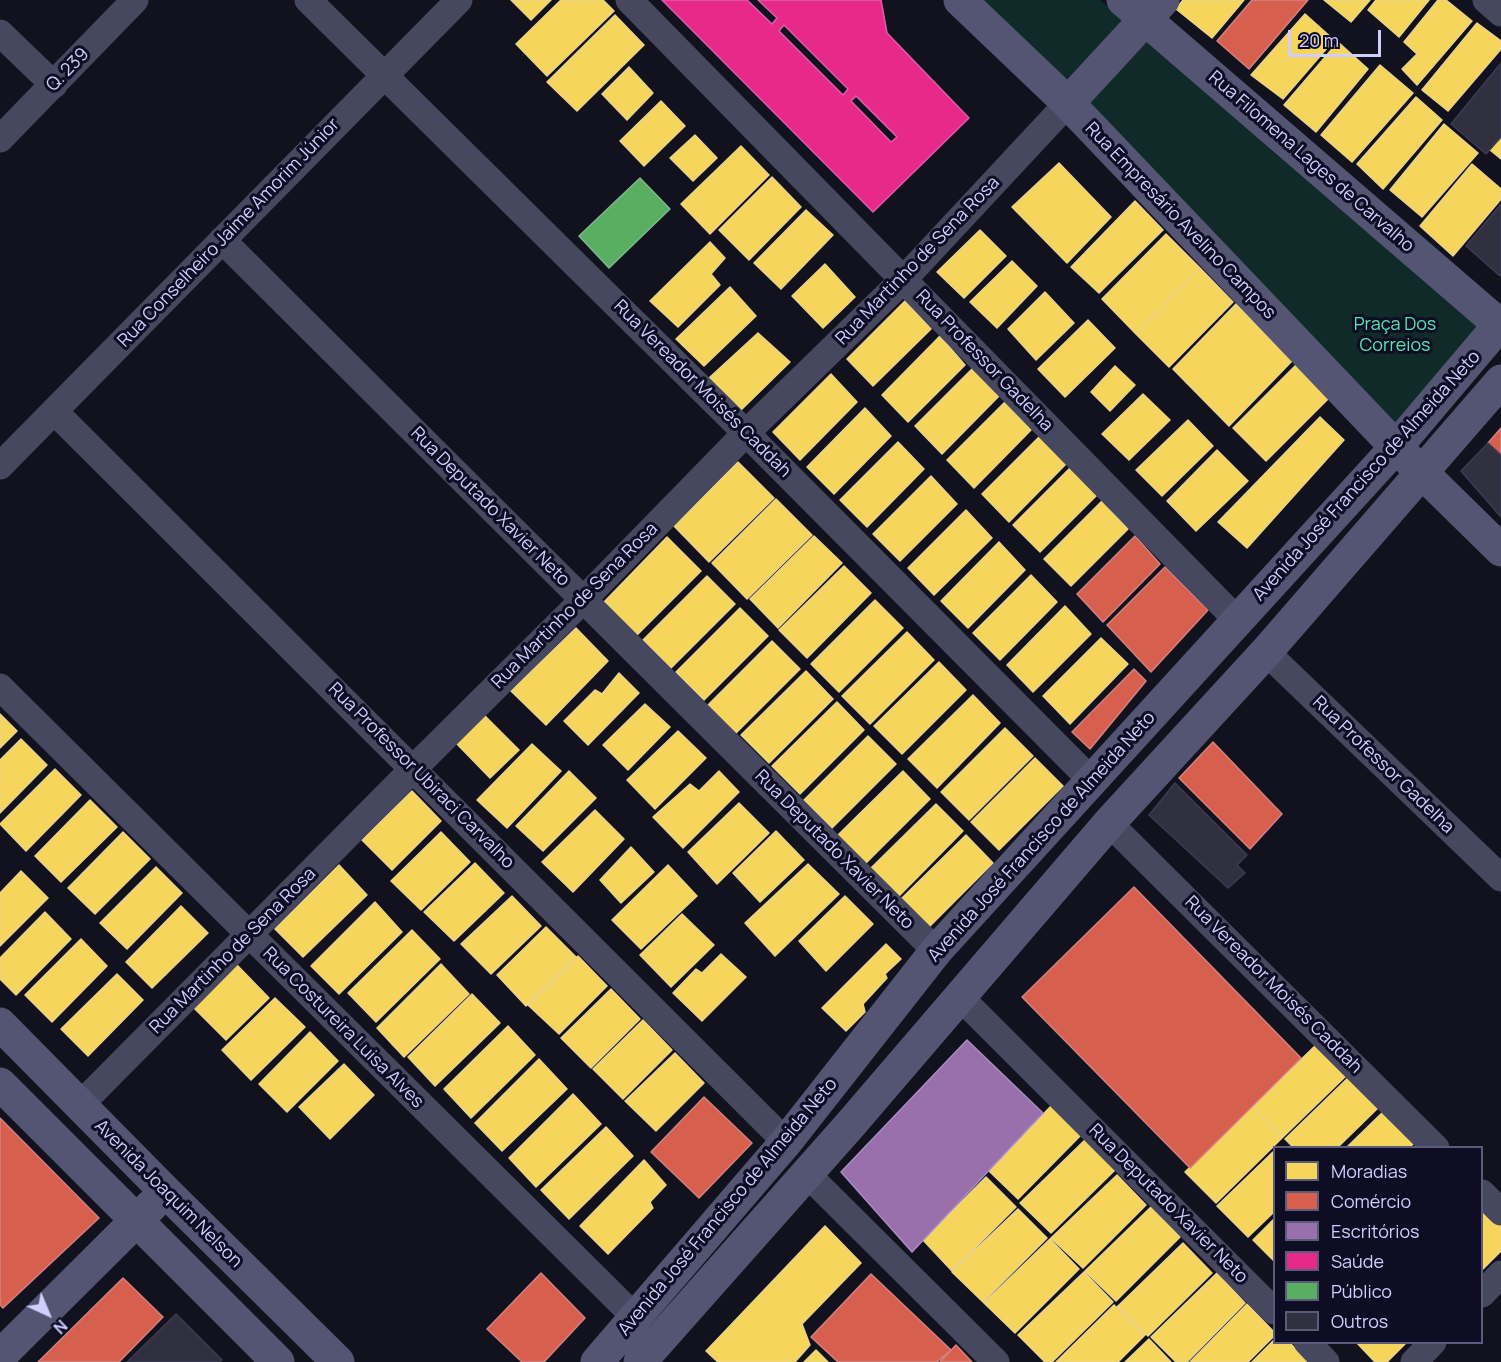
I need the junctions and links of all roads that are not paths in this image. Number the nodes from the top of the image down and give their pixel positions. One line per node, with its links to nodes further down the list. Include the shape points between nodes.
1 (135, 0): 11 (street, Q. 239)
2 (308, 0): 10 (street, Rua Vereador Moisés Caddah)
3 (459, 0): 10 (street, Rua Conselheiro Jaime Amorim Júnior)
4 (629, 0): 15 (street, Rua Professor Gadelha)
5 (960, 0): 12 (main road, Rua Empresário Avelino Campos)
6 (1486, 0): 8 (street)
7 (1144, 7): 12 (main road); 16 (main road, Rua Filomena Lages de Carvalho)
8 (1501, 13)
9 (0, 33): 11 (street)
10 (384, 75): 14 (street, Rua Conselheiro Jaime Amorim Júnior); 19 (street, Rua Vereador Moisés Caddah)
11 (54, 85): 13 (street, Q. 239)
12 (1068, 103): 15 (street, Rua Martinho de Sena Rosa); 20 (main road, Rua Empresário Avelino Campos)
13 (0, 139)
14 (222, 240): 18 (street, Rua Conselheiro Jaime Amorim Júnior); 24 (street, Rua Deputado Xavier Neto)
15 (904, 279): 19 (street, Rua Martinho de Sena Rosa); 25 (street, Rua Professor Gadelha)
16 (1501, 325): 20 (main road, Avenida José Francisco de Almeida Neto)
17 (1501, 381): 22 (main road, Avenida José Francisco de Almeida Neto)
18 (54, 411): 21 (street, Rua Conselheiro Jaime Amorim Júnior); 28 (street, Rua Professor Ubiraci Carvalho)
19 (746, 433): 24 (street, Rua Martinho de Sena Rosa); 29 (street, Rua Vereador Moisés Caddah)
20 (1396, 447): 22 (main road, Rua Empresário Avelino Campos); 25 (main road, Avenida José Francisco de Almeida Neto)
21 (0, 466)
22 (1423, 473): 23 (main road); 26 (main road, Avenida José Francisco de Almeida Neto)
23 (1501, 550)
24 (583, 600): 28 (street, Rua Martinho de Sena Rosa); 33 (street, Rua Deputado Xavier Neto)
25 (1238, 621): 29 (main road, Avenida José Francisco de Almeida Neto)
26 (1266, 652): 30 (main road, Avenida José Francisco de Almeida Neto); 31 (street, Rua Professor Gadelha)
27 (0, 687): 32 (street, Rua Costureira Luisa Alves)
28 (414, 768): 32 (street, Rua Martinho de Sena Rosa); 38 (street, Rua Professor Ubiraci Carvalho)
29 (1092, 781): 33 (main road, Avenida José Francisco de Almeida Neto)
30 (1109, 823): 34 (main road, Avenida José Francisco de Almeida Neto); 39 (street, Rua Vereador Moisés Caddah)
31 (1501, 878)
32 (249, 935): 37 (street, Rua Martinho de Sena Rosa); 48 (street, Rua Costureira Luisa Alves)
33 (936, 951): 38 (main road, Avenida José Francisco de Almeida Neto)
34 (959, 996): 40 (main road, Avenida José Francisco de Almeida Neto); 47 (street, Rua Deputado Xavier Neto)
35 (0, 1024): 37 (main road, Avenida Joaquim Nelson)
36 (0, 1084): 44 (main road)
37 (80, 1105): 41 (main road, Avenida Joaquim Nelson)
38 (786, 1142): 48 (main road, Avenida José Francisco de Almeida Neto)
39 (1434, 1146)
40 (806, 1173): 52 (main road, Avenida José Francisco de Almeida Neto); 56 (street)
41 (166, 1192): 44 (main road); 54 (main road, Avenida Joaquim Nelson)
42 (1483, 1194): 43 (street)
43 (1501, 1212)
44 (136, 1220): 51 (main road); 53 (main road)
45 (1501, 1274): 46 (street)
46 (1483, 1293)
47 (1273, 1309)
48 (636, 1318): 55 (main road, Avenida José Francisco de Almeida Neto)
49 (1309, 1344): 57 (street)
50 (1431, 1344): 58 (street)
51 (0, 1356)
52 (653, 1357)
53 (278, 1362)
54 (338, 1362)
55 (597, 1362)
56 (996, 1362)
57 (1326, 1362)
58 (1414, 1362)

